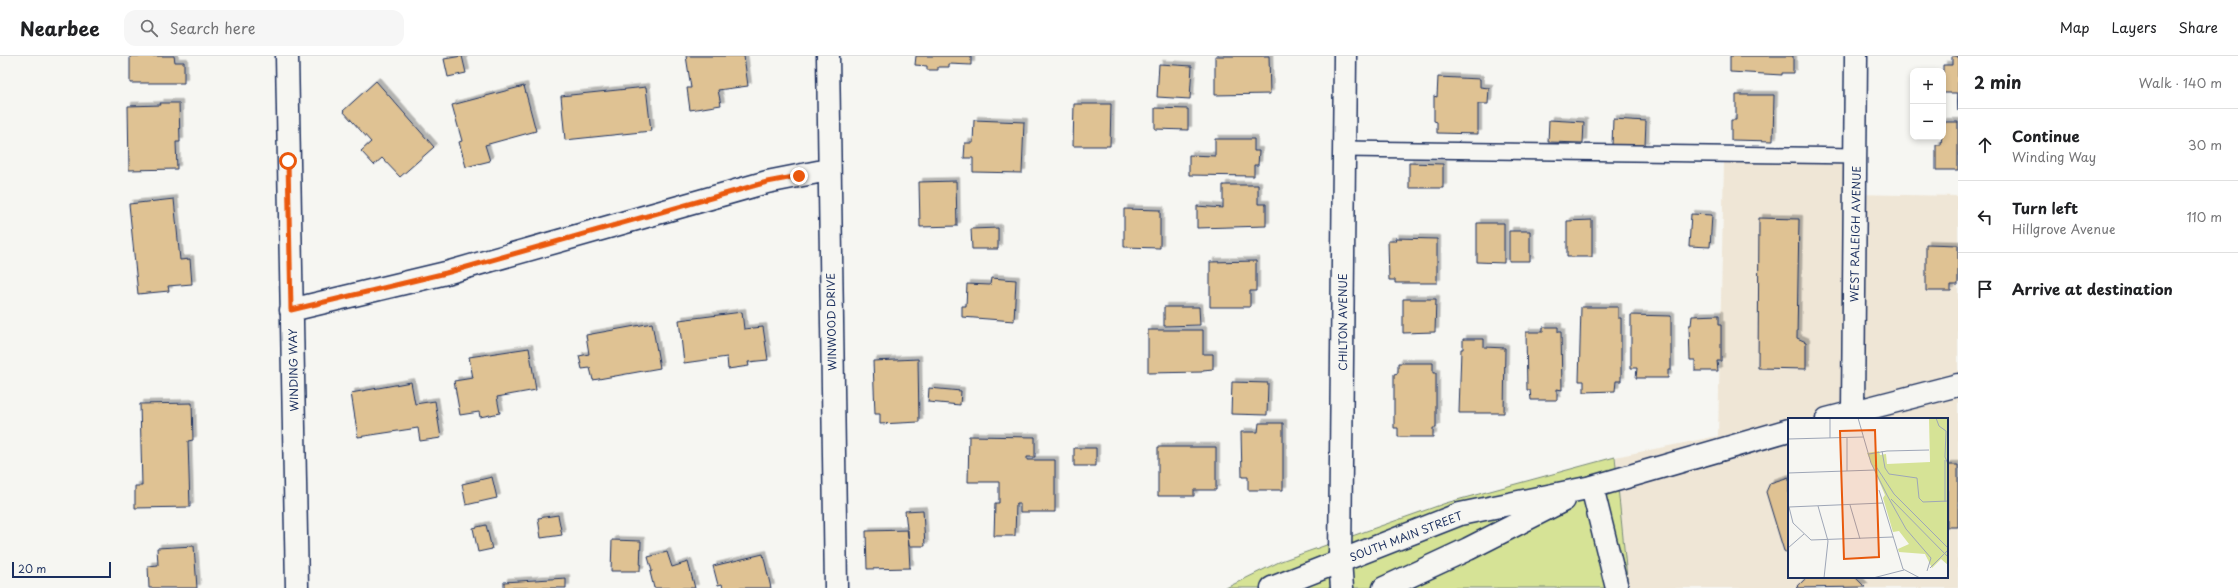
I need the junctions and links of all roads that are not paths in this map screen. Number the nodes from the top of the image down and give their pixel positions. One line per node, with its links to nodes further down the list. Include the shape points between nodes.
1 (287, 56): 8 (main road, WINDING WAY)
2 (828, 56): 7 (main road, WINWOOD DRIVE)
3 (1345, 56): 5 (main road, CHILTON AVENUE)
4 (1856, 56): 6 (main road, WEST RALEIGH AVENUE)
5 (1344, 149): 6 (lane); 14 (main road, CHILTON AVENUE)
6 (1856, 156): 10 (main road, WEST RALEIGH AVENUE)
7 (828, 170): 8 (main road, via 767,182 446,273); 16 (main road, WINWOOD DRIVE)
8 (291, 310): 15 (main road, WINDING WAY)
9 (1958, 385): 10 (main road)
10 (1853, 411): 11 (main road)
11 (1830, 418)
12 (1788, 430): 13 (main road, SOUTH MAIN STREET)
13 (1592, 487): 14 (main road, SOUTH MAIN STREET, via 1460,514); 19 (main road, SOUTH MAIN STREET); 20 (main road)
14 (1340, 560): 17 (main road, SOUTH MAIN STREET); 18 (main road, CHILTON AVENUE)
15 (297, 588)
16 (836, 588)
17 (1272, 588)
18 (1342, 588)
19 (1384, 588)
20 (1616, 588)

